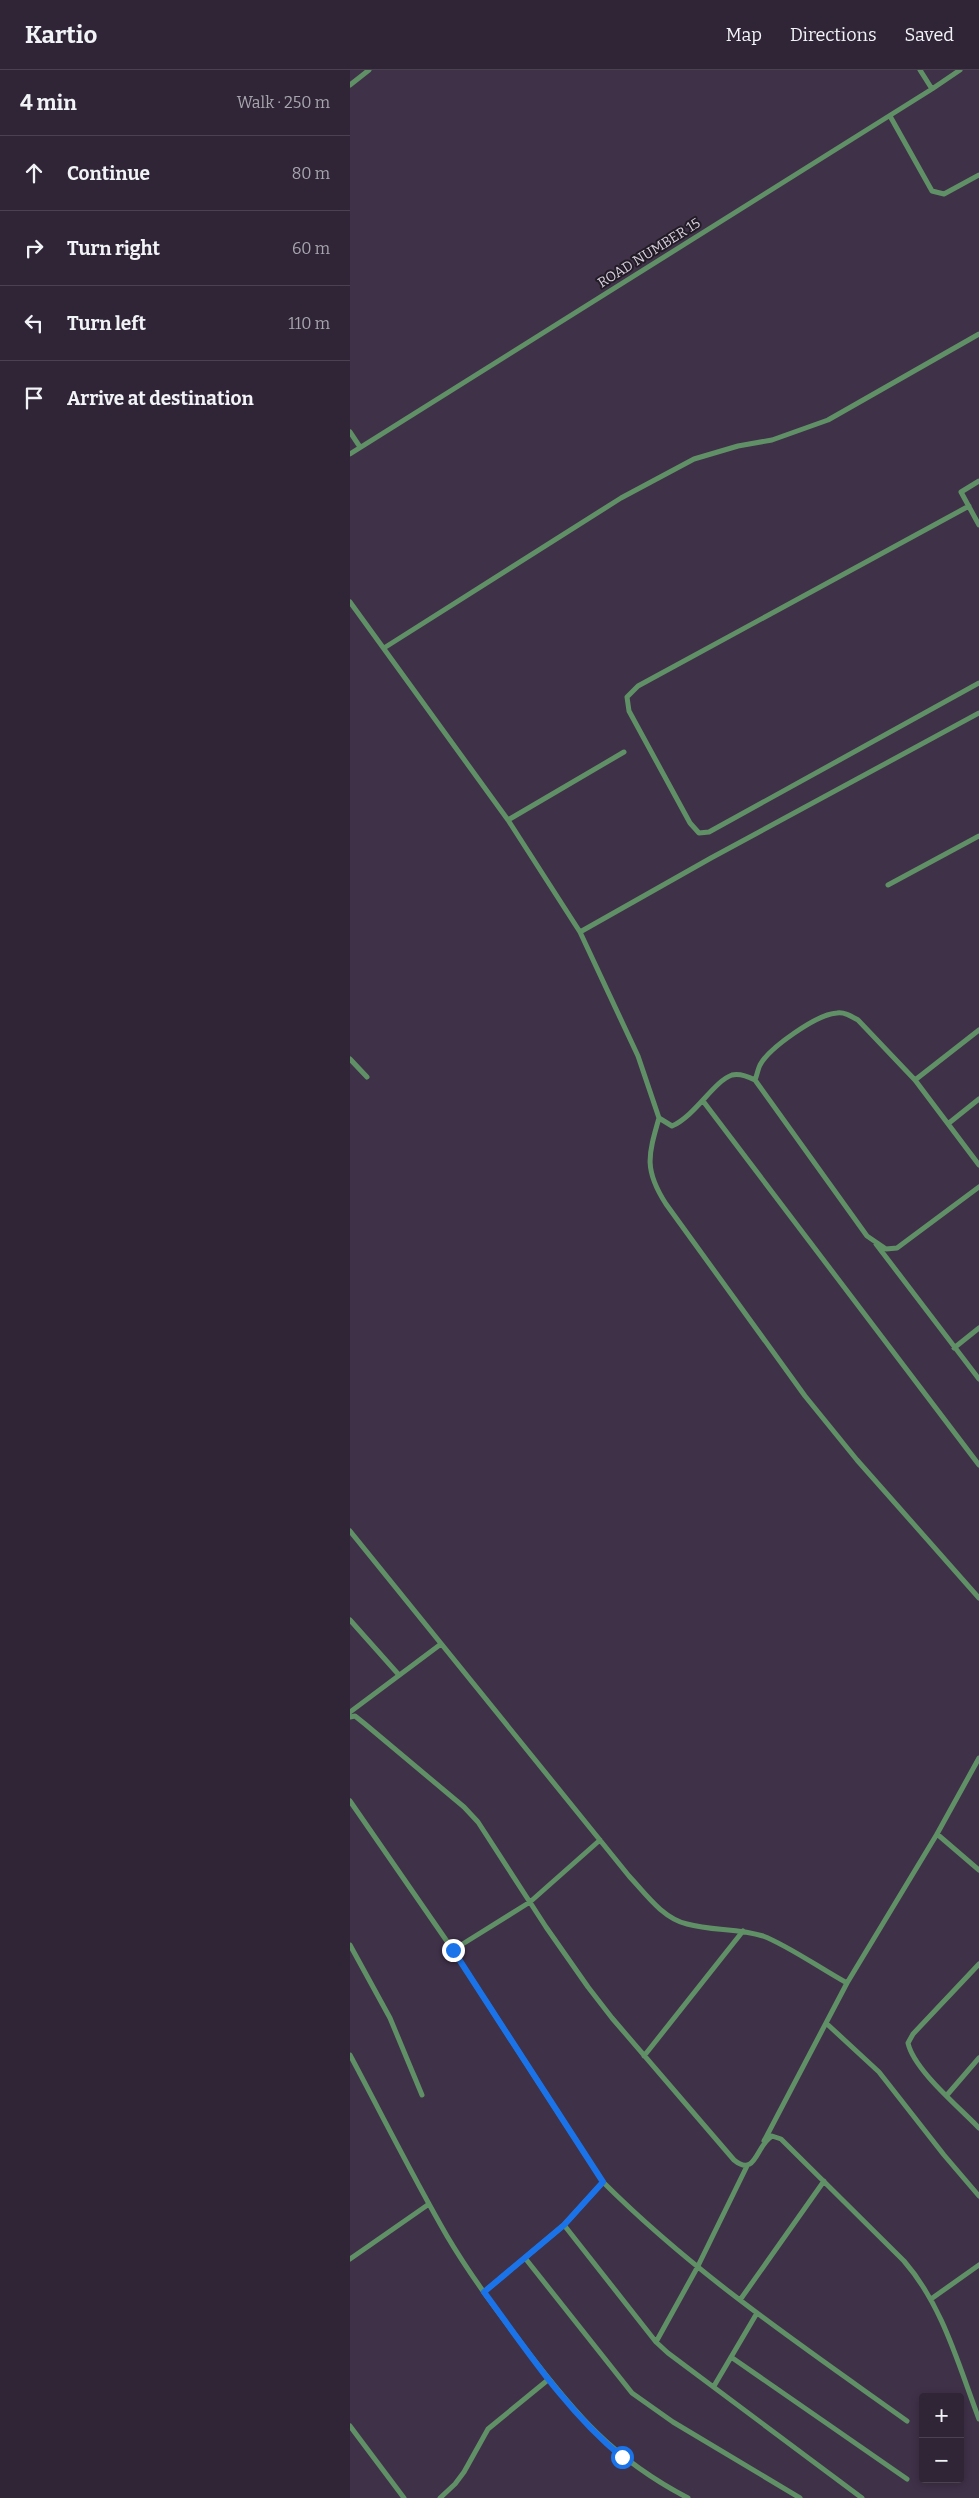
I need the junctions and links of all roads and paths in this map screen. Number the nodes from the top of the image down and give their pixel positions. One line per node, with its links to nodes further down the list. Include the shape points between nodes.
1 (369, 70): 4 (street)
2 (920, 70): 5 (street)
3 (960, 70): 5 (street, ROAD NUMBER 15)
4 (350, 85)
5 (932, 90): 6 (street, ROAD NUMBER 15)
6 (890, 116): 7 (street, via 932,191 944,194); 10 (street, ROAD NUMBER 15)
7 (979, 175)
8 (979, 334): 16 (street, via 828,420 772,440 738,446 686,464 621,498)
9 (350, 432): 10 (street)
10 (360, 448): 11 (street, ROAD NUMBER 15)
11 (350, 454)
12 (979, 481): 13 (street, via 961,492)
13 (969, 506): 14 (street); 17 (street, via 638,686 627,697 629,711 690,823 699,833 709,832)
14 (979, 525)
15 (350, 602): 16 (street)
16 (384, 648): 20 (street)
17 (979, 683)
18 (979, 713): 23 (street)
19 (624, 752): 20 (street)
20 (508, 820): 23 (street)
21 (979, 836): 22 (street)
22 (888, 885)
23 (580, 932): 31 (street, via 638,1056)
24 (979, 1030): 28 (street)
25 (350, 1059): 26 (street)
26 (367, 1077)
27 (755, 1080): 28 (street, via 760,1064 780,1043 824,1016 836,1013 849,1014 858,1020); 30 (street, via 745,1075 733,1075); 35 (street)
28 (915, 1080): 32 (street)
29 (979, 1099): 32 (street)
30 (703, 1101): 31 (street, via 684,1121 672,1126); 39 (street)
31 (659, 1118): 41 (street, via 651,1145 650,1172 666,1204 816,1409)
32 (949, 1123): 33 (street)
33 (979, 1165)
34 (979, 1187): 35 (street, via 897,1248 886,1249)
35 (876, 1244): 37 (street)
36 (979, 1328): 37 (street)
37 (954, 1348): 38 (street)
38 (979, 1379)
39 (979, 1465)
40 (350, 1531): 43 (street)
41 (979, 1598)
42 (350, 1620): 44 (street)
43 (441, 1644): 44 (street); 50 (street)
44 (399, 1675): 45 (street)
45 (350, 1712)
46 (350, 1716): 52 (street, via 365,1724 469,1812 491,1838)
47 (979, 1758): 49 (street)
48 (350, 1801): 55 (street)
49 (937, 1834): 51 (street); 57 (street)
50 (600, 1840): 52 (street); 53 (street, via 654,1903 673,1918 686,1924)
51 (979, 1870)
52 (530, 1902): 55 (street); 60 (street, via 588,1987)
53 (743, 1931): 57 (street, via 764,1937); 60 (street)
54 (350, 1945): 62 (street, via 390,2018)
55 (453, 1950): 67 (street)
56 (979, 1964): 63 (street, via 908,2043 918,2066)
57 (846, 1983): 58 (street)
58 (826, 2023): 65 (street); 69 (street, via 879,2072)
59 (350, 2055): 70 (street)
60 (644, 2056): 66 (street, via 734,2160)
61 (979, 2058): 63 (street)
62 (422, 2095)
63 (947, 2095): 64 (street)
64 (979, 2128)
65 (764, 2141): 66 (street, via 754,2162); 68 (street, via 772,2136 780,2138)
66 (747, 2166): 75 (street)
67 (603, 2182): 71 (street); 75 (street)
68 (824, 2182): 77 (street, via 904,2261); 78 (street)
69 (979, 2196)
70 (429, 2204): 73 (street); 76 (street)
71 (564, 2225): 72 (street); 80 (street)
72 (525, 2258): 76 (street); 91 (street, via 632,2393 673,2422)
73 (350, 2259)
74 (979, 2265): 77 (street)
75 (697, 2268): 78 (street); 80 (street)
76 (484, 2292): 82 (street)
77 (931, 2299): 84 (street)
78 (740, 2300): 79 (street)
79 (757, 2313): 81 (street); 85 (street)
80 (656, 2342): 83 (street)
81 (731, 2357): 83 (street); 87 (street)
82 (549, 2379): 89 (street, via 488,2429 456,2484); 90 (street, via 607,2445 638,2469)
83 (714, 2386): 92 (street)
84 (979, 2419)
85 (907, 2421)
86 (350, 2426): 88 (street)
87 (907, 2479)
88 (404, 2498)
89 (440, 2498)
90 (688, 2498)
91 (800, 2498)
92 (862, 2498)

